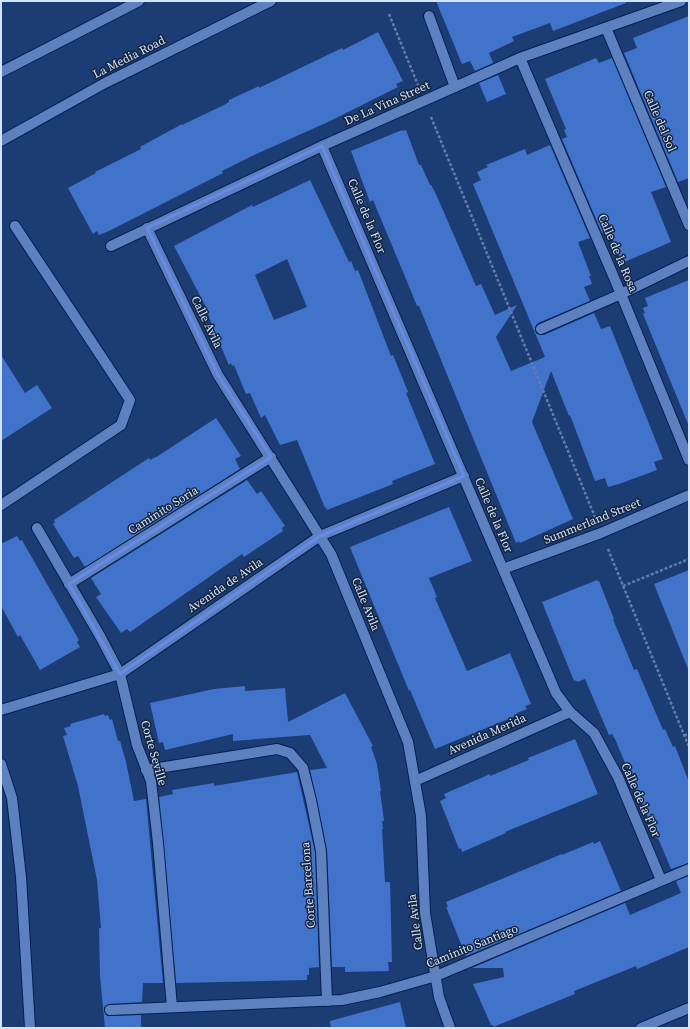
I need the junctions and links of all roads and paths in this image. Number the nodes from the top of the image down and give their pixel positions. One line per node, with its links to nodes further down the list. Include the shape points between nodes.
1 (139, 1): 8 (street)
2 (271, 1): 12 (street, La Media Road, via 105,82)
3 (681, 1): 6 (street, De La Vina Street)
4 (389, 14): 9 (path)
5 (428, 16): 10 (street)
6 (606, 28): 7 (street, De La Vina Street); 14 (street, Calle del Sol)
7 (520, 58): 10 (street, De La Vina Street); 19 (street, Calle de la Rosa)
8 (1, 72)
9 (419, 87)
10 (455, 87): 13 (street, De La Vina Street)
11 (431, 117): 26 (path)
12 (1, 141)
13 (322, 146): 16 (street, De La Vina Street); 23 (street, Calle de la Flor)
14 (689, 225)
15 (15, 226): 25 (street, via 130,400 121,425)
16 (147, 228): 17 (street, De La Vina Street); 21 (street, Calle Avila, via 218,375)
17 (111, 246)
18 (689, 261): 19 (street)
19 (621, 294): 20 (street); 22 (street, Calle de la Rosa)
20 (541, 329)
21 (270, 457): 28 (street, Calle Avila); 32 (street, Caminito Soria)
22 (689, 460)
23 (464, 476): 28 (street, Avenida de Avila); 31 (street, Calle de la Flor)
24 (689, 495): 31 (street, Summerland Street, via 601,533)
25 (1, 505)
26 (596, 519)
27 (37, 528): 32 (street, Corte Seville)
28 (320, 536): 34 (street, Avenida de Avila); 42 (street, Calle Avila, via 331,554 408,742)
29 (608, 547): 33 (path)
30 (689, 559): 33 (path)
31 (503, 569): 36 (street, Calle de la Flor, via 556,693)
32 (70, 584): 34 (street, Corte Seville)
33 (623, 586): 37 (path)
34 (120, 674): 35 (street, Avenida de Avila); 41 (street, Corte Seville)
35 (1, 710)
36 (570, 712): 42 (street, Avenida Merida); 44 (street, Calle de la Flor, via 594,733 618,778)
37 (684, 735): 38 (path); 39 (path)
38 (689, 735)
39 (689, 747)
40 (1, 764): 50 (street, via 12,798 21,877)
41 (146, 770): 46 (street, Corte Barcelona, via 277,749 290,752 303,768 321,851); 47 (street, Corte Seville, via 150,782 158,843)
42 (415, 781): 45 (street, Calle Avila, via 421,816 426,913)
43 (689, 869): 44 (street, Caminito Santiago)
44 (661, 880): 45 (street, Caminito Santiago)
45 (436, 976): 46 (street, Caminito Santiago, via 380,992); 51 (street, Calle Avila, via 439,997)
46 (327, 1001): 47 (street, Caminito Santiago)
47 (172, 1007): 49 (street, Caminito Santiago)
48 (689, 1008): 52 (street)
49 (110, 1010)
50 (30, 1028)
51 (450, 1028)
52 (641, 1028)

